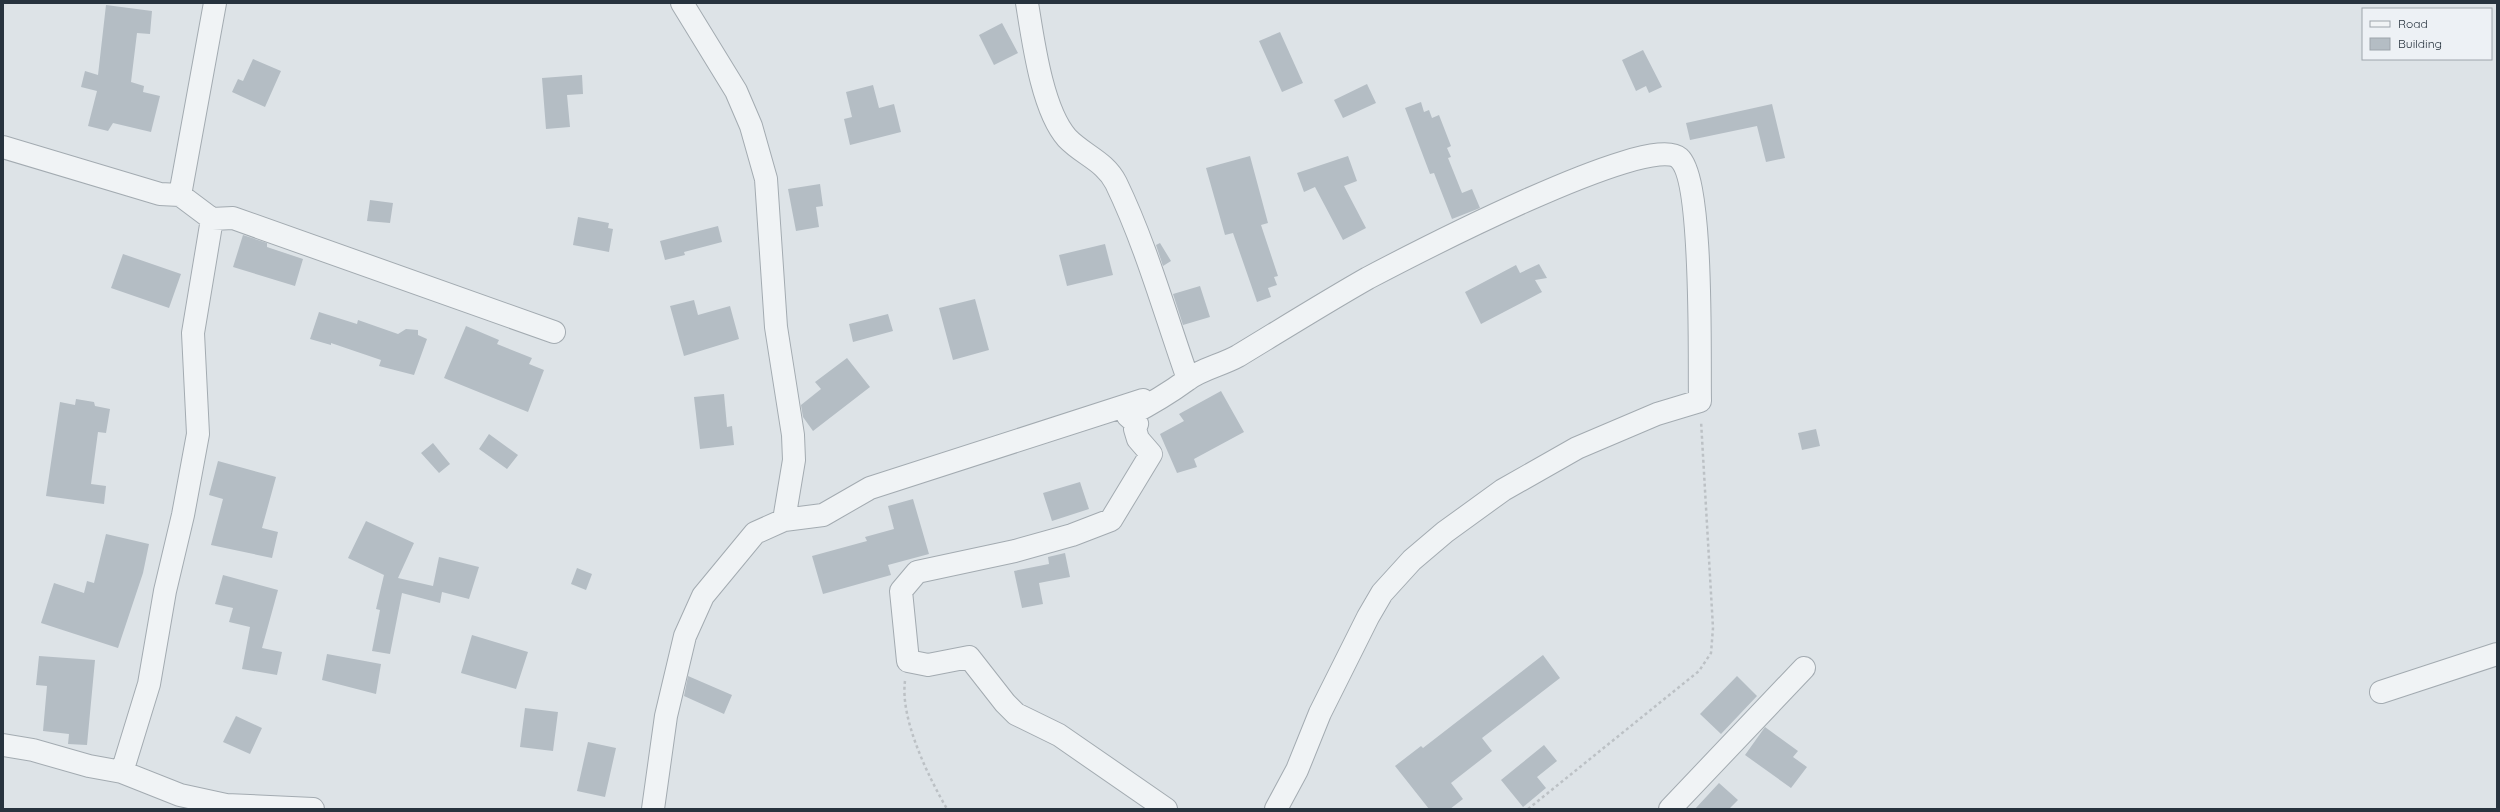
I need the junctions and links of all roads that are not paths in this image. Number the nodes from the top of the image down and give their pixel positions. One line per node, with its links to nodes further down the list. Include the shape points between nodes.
1 (215, 3): 5 (street)
2 (682, 3): 9 (street, via 736,91 766,179 776,327 793,435 794,460)
3 (1027, 3): 8 (street, via 1046,95 1067,138 1102,163 1115,181 1128,211)
4 (3, 147): 5 (street, via 160,194)
5 (180, 195): 6 (street)
6 (212, 219): 7 (street, via 233,218); 14 (street, via 193,333 196,441 149,684)
7 (554, 332)
8 (1183, 384): 9 (street, via 870,488 823,515); 17 (street, via 1128,416 1137,424 1135,429 1138,439 1151,454 1111,520 1072,535 1015,551 917,572 901,591 908,661 928,665 969,657 1016,714 1059,735); 18 (street, via 1235,357 1369,278 1533,197 1624,161 1647,155 1670,153 1685,164 1692,192 1696,233 1700,401 1657,414 1577,448 1503,490 1445,532 1412,560 1382,593 1368,618 1320,713 1297,770)
9 (784, 520): 16 (street, via 755,533 703,596 685,636 666,716)
10 (2497, 654): 12 (street)
11 (1804, 668): 19 (street)
12 (2381, 692)
13 (3, 745): 14 (street)
14 (122, 772): 15 (street, via 180,795 226,805)
15 (313, 809)
16 (653, 809)
17 (1166, 809)
18 (1276, 809)
19 (1670, 809)

